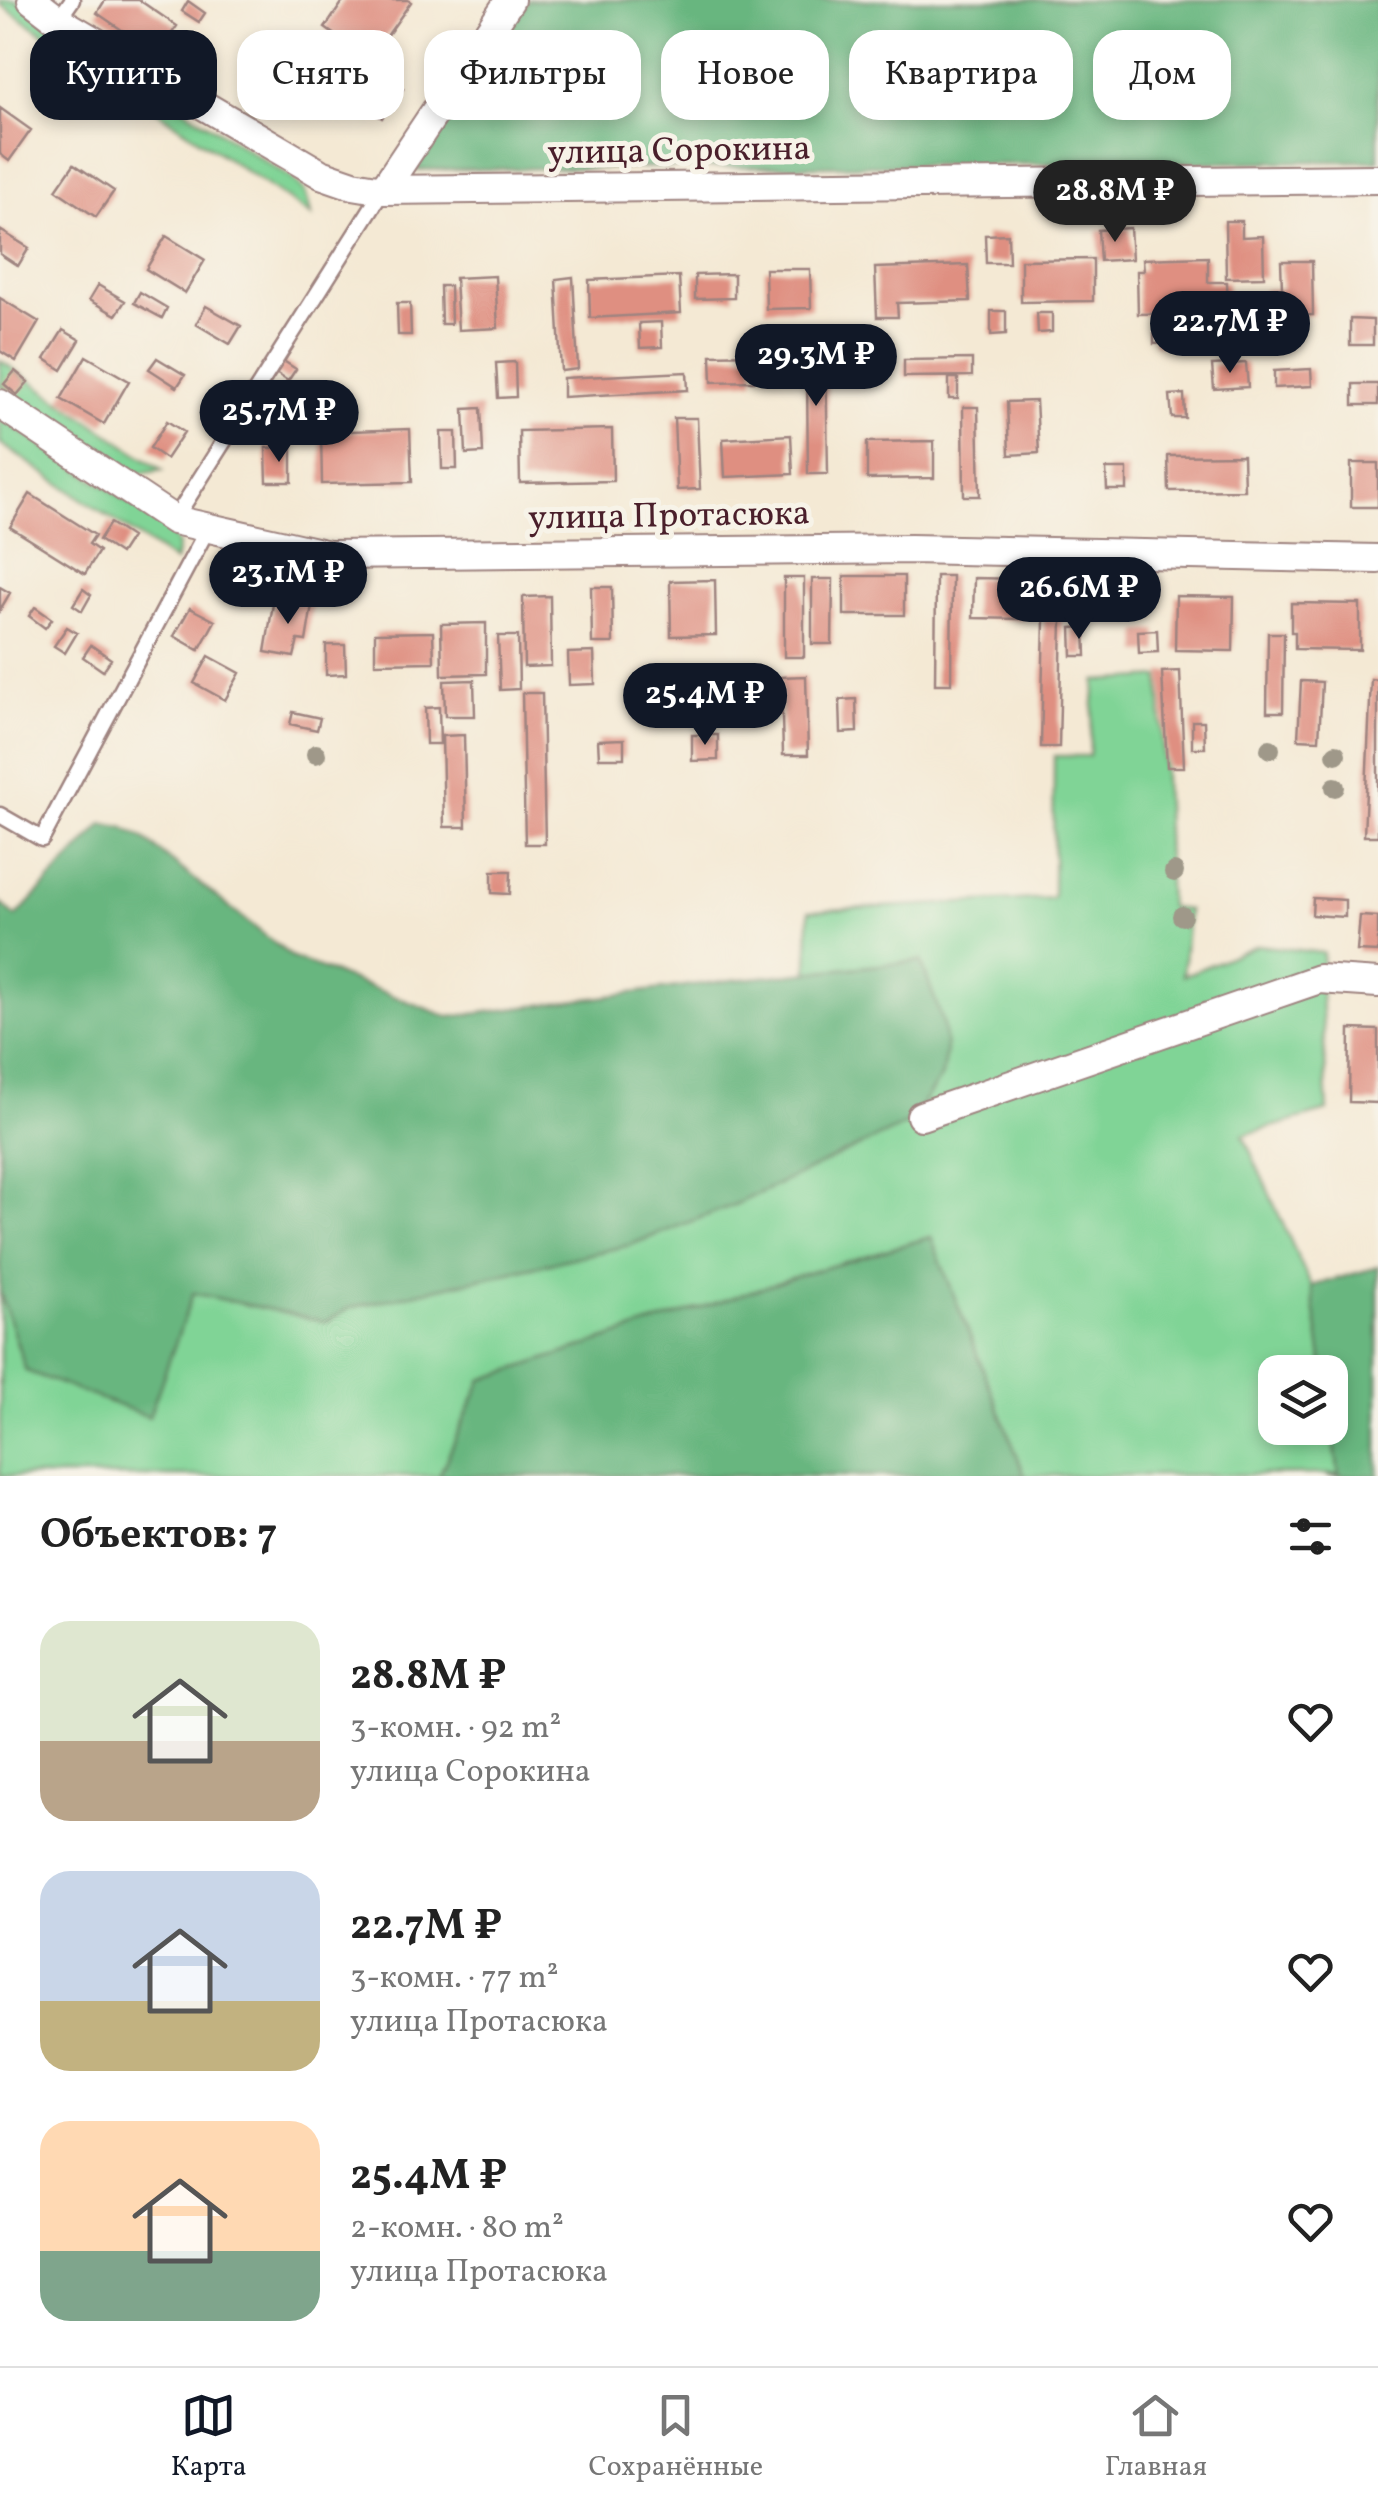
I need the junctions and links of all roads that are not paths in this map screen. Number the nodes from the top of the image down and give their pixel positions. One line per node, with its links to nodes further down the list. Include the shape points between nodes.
1 (32, 0): 3 (street, улица Сорокина)
2 (510, 0): 5 (street)
3 (65, 10): 5 (street, улица Сорокина, via 321,174)
4 (1378, 178): 5 (street, улица Сорокина)
5 (383, 190): 7 (lane)
6 (0, 404): 7 (street, улица Протасюка)
7 (174, 520): 8 (street, улица Протасюка)
8 (208, 528): 9 (street, улица Протасюка, via 328,555 911,549); 10 (lane, via 42,839)
9 (1378, 558)
10 (0, 815)
11 (1378, 984): 12 (street, via 1319,979)
12 (922, 1116)

